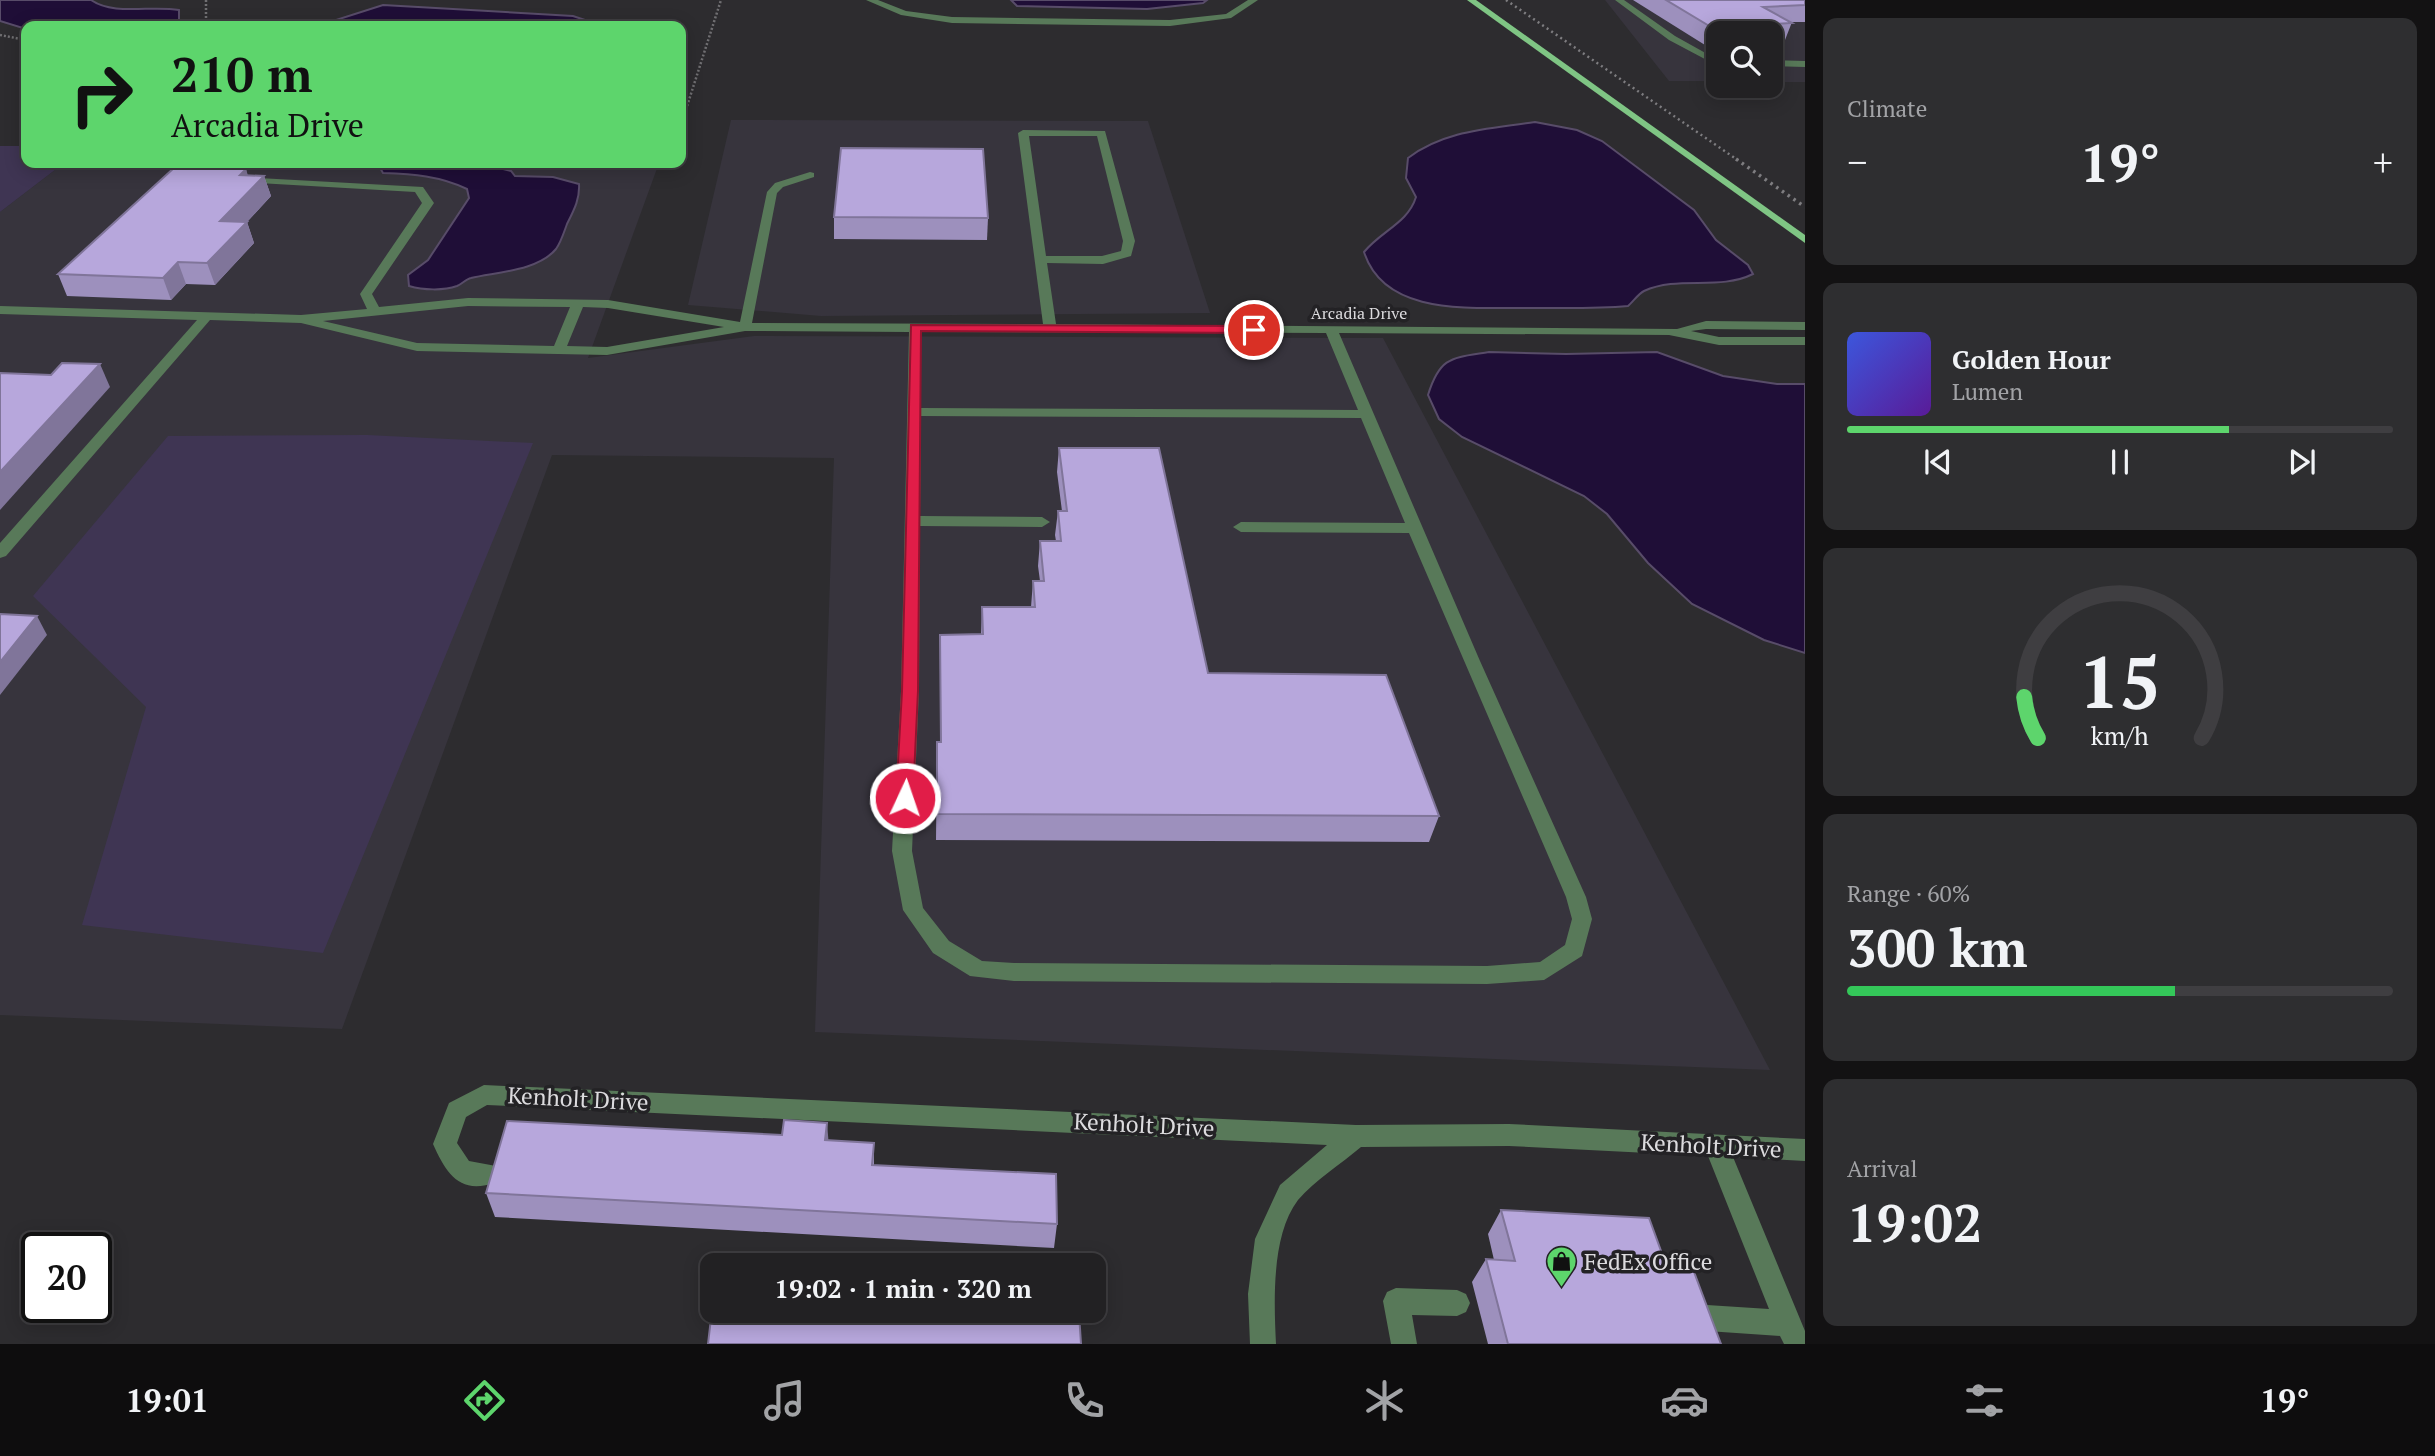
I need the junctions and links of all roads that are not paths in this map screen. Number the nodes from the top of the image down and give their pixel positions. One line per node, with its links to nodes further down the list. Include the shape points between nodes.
1 (870, 0): 2 (street, via 904,13 952,20 1170,23 1228,16)
2 (1254, 0)
3 (1471, 0): 10 (main road)
4 (1619, 0): 5 (street)
5 (1706, 56)
6 (1783, 63): 7 (street)
7 (1805, 64)
8 (810, 175): 18 (street, via 779,185 772,192)
9 (234, 179): 14 (street, via 419,189 428,203 366,294)
10 (1805, 240)
11 (1041, 259): 11 (street, via 1023,133 1101,133 1129,241 1127,253 1103,260); 20 (street)
12 (578, 303): 14 (street, via 468,302); 18 (street, via 631,306); 24 (street)
13 (0, 310): 15 (street)
14 (374, 311): 16 (street)
15 (206, 317): 16 (street); 31 (street)
16 (302, 320): 24 (street, via 417,347)
17 (1805, 326): 22 (street, via 1706,325)
18 (745, 327): 19 (street, Arcadia Drive); 24 (street, via 607,351)
19 (915, 328): 20 (street, Arcadia Drive); 25 (street)
20 (1050, 329): 21 (street, Arcadia Drive)
21 (1331, 330): 22 (street, Arcadia Drive); 26 (street)
22 (1669, 331): 23 (street, Arcadia Drive, via 1719,341)
23 (1805, 341)
24 (559, 350)
25 (913, 412): 26 (street); 27 (street)
26 (1367, 415): 30 (street)
27 (911, 521): 28 (street); 30 (street, via 910,691 902,851 913,910 941,947 978,970 1014,972 1487,975 1545,971 1574,950 1582,919 1576,897)
28 (1042, 522)
29 (1241, 527): 30 (street)
30 (1415, 528)
31 (0, 553)
32 (1356, 1136): 33 (street, Kenholt Drive, via 1509,1135); 35 (street, Kenholt Drive, via 484,1095 457,1110 445,1144 462,1172); 39 (street, via 1289,1193 1283,1205 1268,1239 1261,1294)
33 (1716, 1146): 34 (street, Kenholt Drive); 38 (street)
34 (1805, 1150)
35 (487, 1174)
36 (1457, 1303): 40 (street, via 1396,1301)
37 (1707, 1318): 38 (street)
38 (1793, 1334)
39 (1263, 1344)
40 (1404, 1344)

